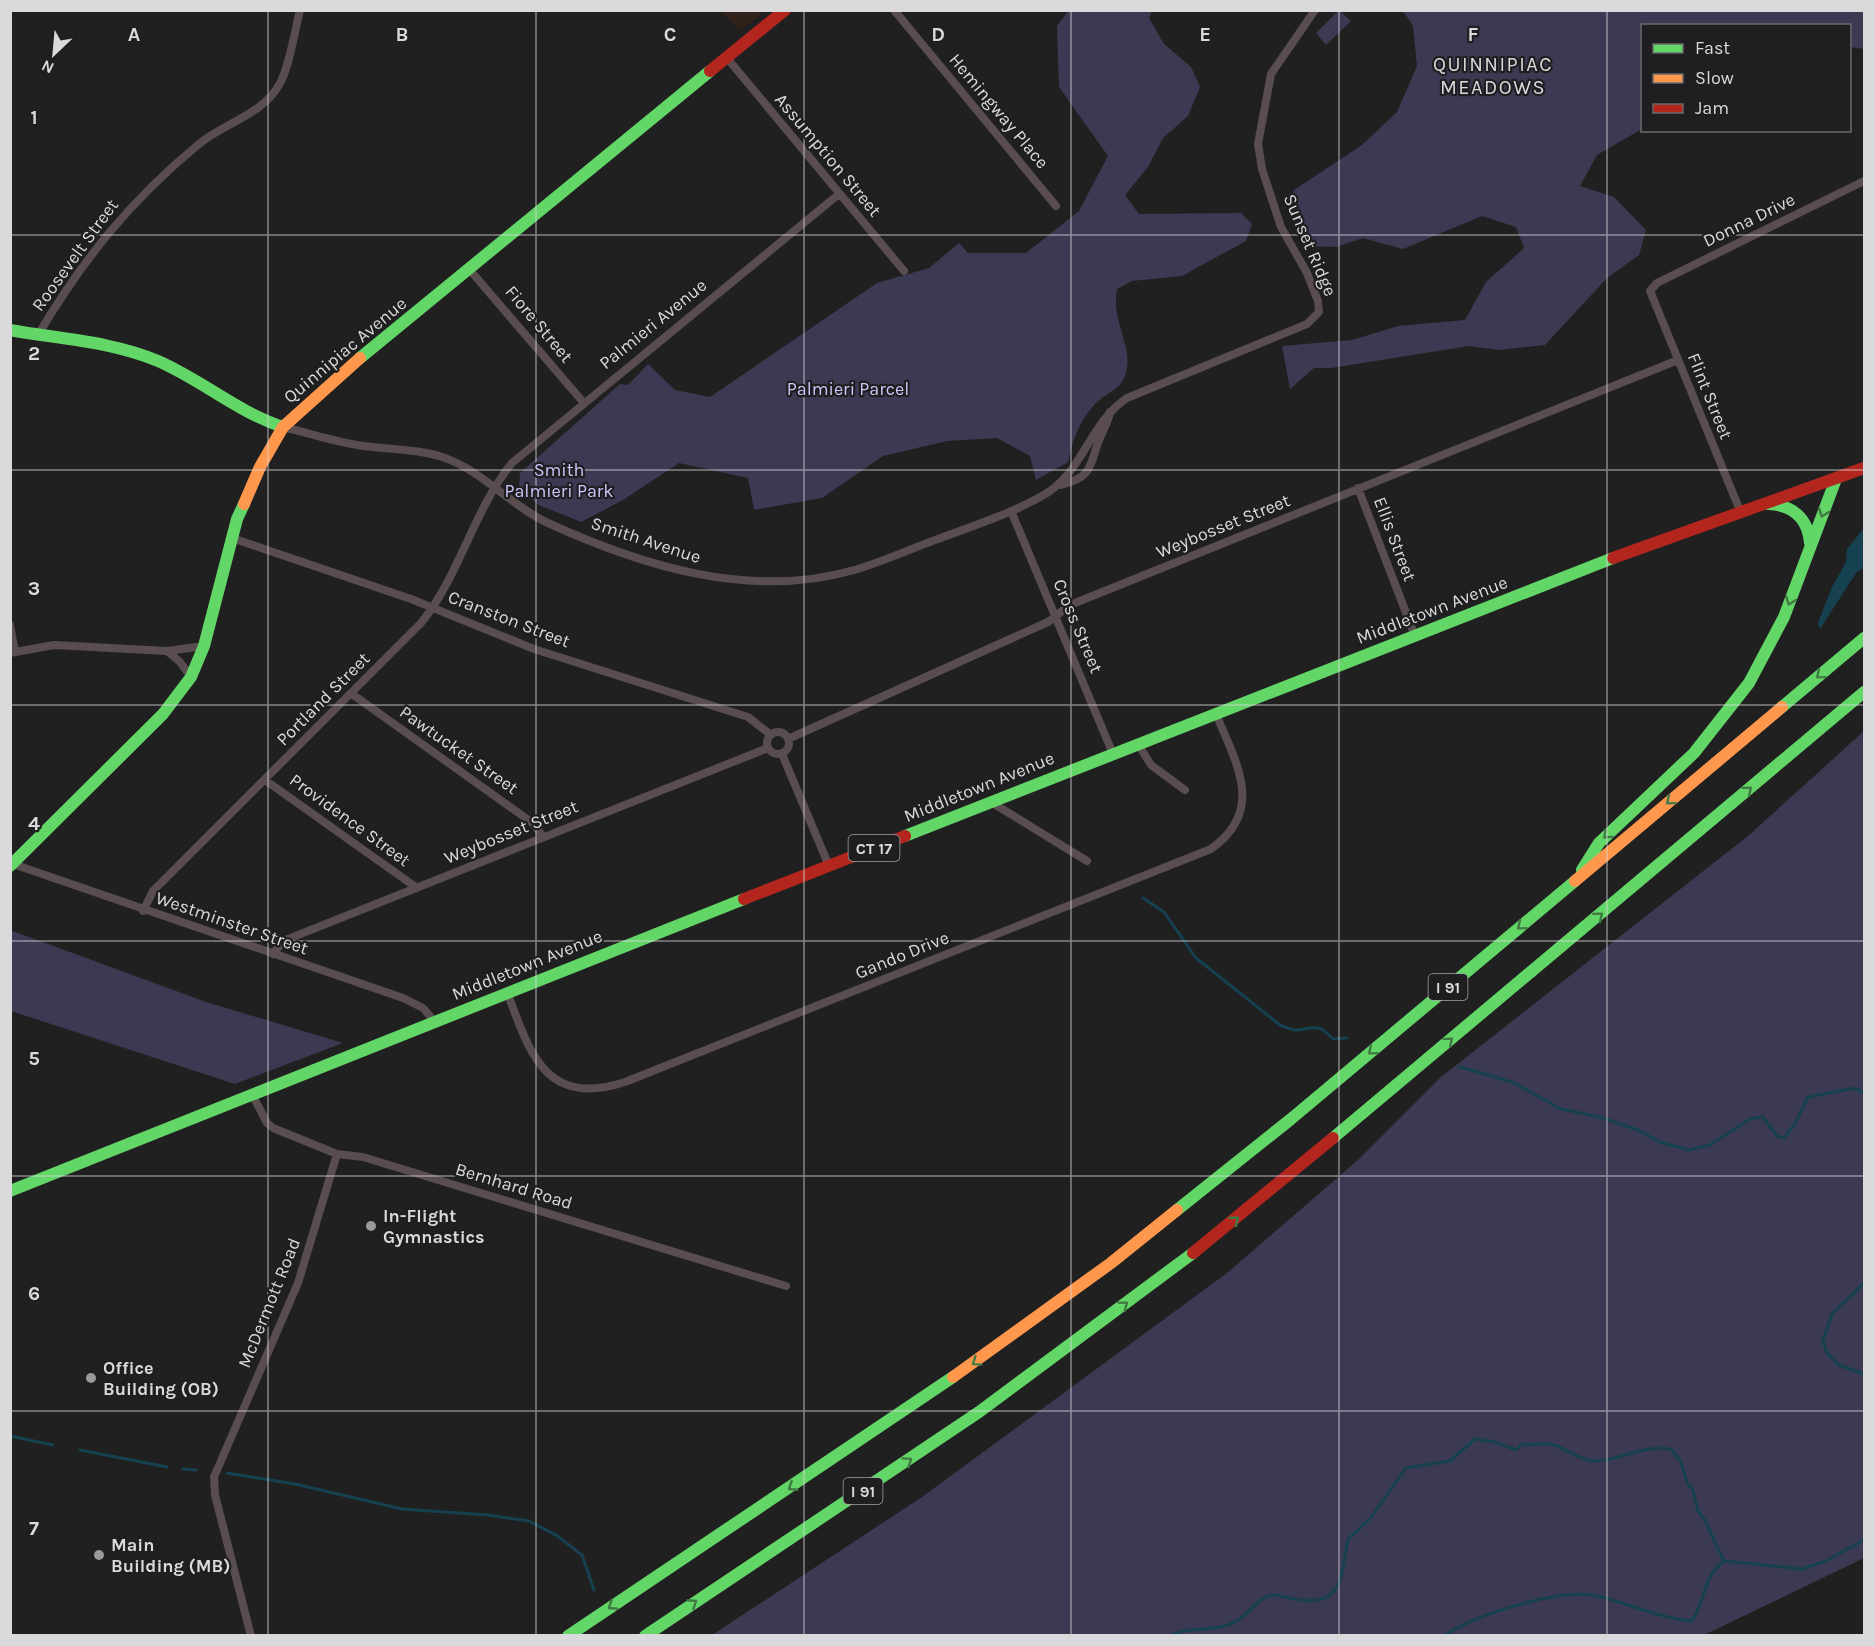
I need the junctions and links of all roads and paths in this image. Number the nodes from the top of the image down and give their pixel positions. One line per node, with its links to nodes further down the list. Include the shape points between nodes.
1 (300, 10): 13 (street, Roosevelt Street, via 280,84 265,104 201,142 137,199 101,241)
2 (785, 10): 5 (main road, Quinnipiac Avenue)
3 (894, 10): 8 (street, Hemingway Place)
4 (1315, 10): 16 (street, Sunset Ridge, via 1271,74 1258,144 1278,218 1311,281 1319,312 1307,324 1133,395)
5 (727, 58): 7 (street, Assumption Street); 9 (main road, Quinnipiac Avenue)
6 (1864, 181): 11 (street, Donna Drive, via 1657,283)
7 (839, 194): 10 (street, Assumption Street); 15 (street, Palmieri Avenue)
8 (1056, 206)
9 (469, 268): 15 (street, Fiore Street); 17 (main road, Quinnipiac Avenue, via 342,373)
10 (904, 271)
11 (1650, 291): 14 (street, Flint Street)
12 (10, 330): 13 (main road)
13 (38, 334): 17 (main road, via 145,356 193,379 263,421)
14 (1677, 360): 22 (street, Weybosset Street); 25 (street, Flint Street)
15 (583, 402): 21 (street, Palmieri Avenue, via 512,463)
16 (1110, 412): 20 (street, Sunset Ridge); 20 (street, Sunset Ridge, via 1088,472)
17 (283, 428): 21 (street, Smith Avenue, via 354,445 445,458); 26 (main road, Quinnipiac Avenue, via 248,491)
18 (1864, 468): 19 (main road, Middletown Avenue / CT 17)
19 (1836, 479): 23 (main road, Middletown Avenue / CT 17); 27 (main road, one-way to 27)
20 (1060, 485): 24 (street, Sunset Ridge)
21 (495, 487): 24 (street, Smith Avenue, via 536,517 587,539 677,569 746,581 817,578 853,570); 28 (street, Portland Street)
22 (1358, 488): 29 (street, Weybosset Street, via 1070,605); 31 (street, Ellis Street)
23 (1768, 504): 25 (main road, Middletown Avenue / CT 17); 27 (main road, via 1786,506 1800,515 1809,529)
24 (1011, 511): 29 (street, Cross Street)
25 (1741, 513): 31 (main road, Middletown Avenue / CT 17, via 1652,543)
26 (232, 538): 28 (street, Cranston Street); 33 (main road, Quinnipiac Avenue)
27 (1810, 546): 53 (main road, one-way to 53, via 1777,633 1742,694 1687,761 1599,843)
28 (433, 608): 38 (street, Portland Street); 40 (street, Cranston Street, via 534,649 748,717)
29 (1057, 617): 41 (street, Weybosset Street); 45 (street, Cross Street)
30 (10, 625): 35 (street)
31 (1415, 636): 39 (main road, Middletown Avenue / CT 17)
32 (1864, 638): 53 (main road, I 91, one-way to 53)
33 (204, 646): 34 (street); 36 (main road, Quinnipiac Avenue)
34 (167, 651): 35 (street, via 62,645); 36 (street)
35 (13, 653)
36 (191, 677): 51 (main road, Quinnipiac Avenue, via 163,714)
37 (1864, 693): 65 (main road, I 91, one-way to 37, via 931,1445 1144,1290 1295,1170)
38 (352, 694): 46 (street, Portland Street); 49 (street, Pawtucket Street, via 534,824)
39 (1216, 714): 42 (main road, Middletown Avenue / CT 17); 57 (street, Gando Drive, via 1239,771 1244,798 1238,820 1211,849 625,1082 589,1090 556,1081 535,1060)
40 (771, 735): 41 (street, via 780,732); 43 (street)
41 (788, 739): 44 (street, via 789,746)
42 (1138, 744): 45 (main road, Middletown Avenue / CT 17); 47 (street, via 1151,765)
43 (768, 748): 44 (street, via 772,753); 49 (street, Weybosset Street)
44 (782, 754): 52 (street)
45 (1113, 754): 48 (main road, Middletown Avenue / CT 17)
46 (265, 780): 54 (street, Providence Street); 55 (street, Portland Street, via 153,891)
47 (1185, 790)
48 (991, 802): 50 (street); 52 (main road, Middletown Avenue / CT 17)
49 (543, 837): 54 (street, Weybosset Street)
50 (1087, 861)
51 (12, 865): 55 (street, Westminster Street)
52 (829, 866): 57 (main road, Middletown Avenue / CT 17)
53 (1578, 878): 64 (main road, I 91, one-way to 64, via 1247,1155 1067,1296 841,1455)
54 (417, 888): 56 (street, Weybosset Street, via 283,941)
55 (143, 911): 56 (street, Westminster Street)
56 (273, 954): 58 (street, Westminster Street, via 403,999 423,1008)
57 (507, 992): 58 (main road, Middletown Avenue / CT 17)
58 (435, 1022): 59 (main road, Middletown Avenue / CT 17)
59 (252, 1094): 60 (street, Bernhard Road, via 273,1128); 61 (main road, Middletown Avenue / CT 17)
60 (337, 1154): 62 (street, Bernhard Road, via 363,1157); 63 (street, McDermott Road, via 298,1283 214,1477 215,1495)
61 (10, 1191)
62 (786, 1286)
63 (251, 1635)
64 (568, 1635)
65 (645, 1635)

